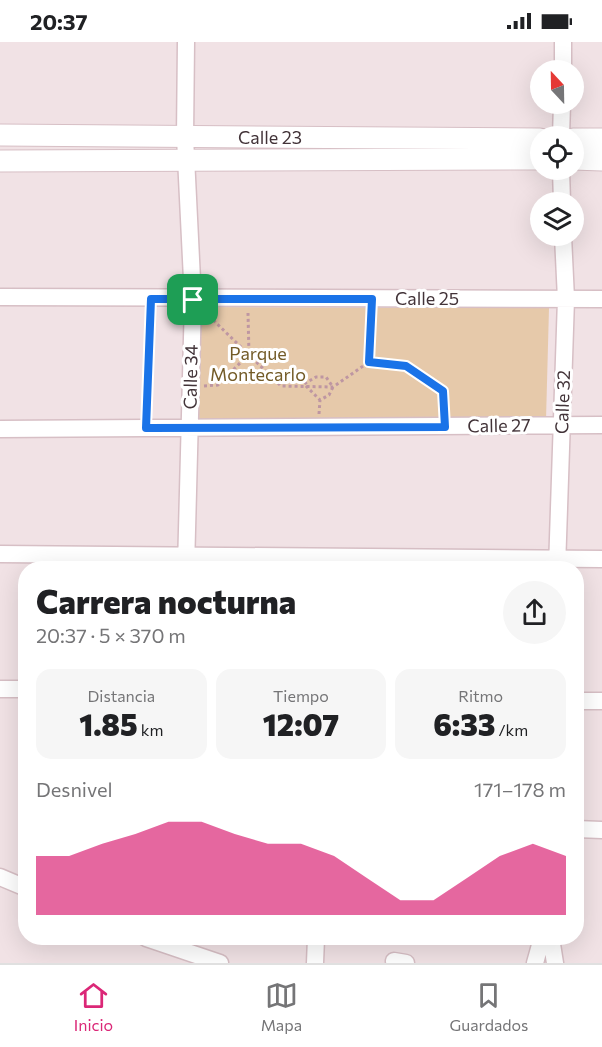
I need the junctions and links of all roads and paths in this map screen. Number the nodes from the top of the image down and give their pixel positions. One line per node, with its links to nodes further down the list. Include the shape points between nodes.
1 (186, 42): 5 (street, Calle 34)
2 (563, 42): 3 (street)
3 (563, 60)
4 (0, 135): 5 (street, Calle 23)
5 (185, 137): 6 (street, Calle 23); 13 (street, Calle 34)
6 (530, 139)
7 (584, 139): 8 (street)
8 (602, 139)
9 (530, 159): 13 (street, Calle 23)
10 (584, 159): 11 (street)
11 (602, 160)
12 (0, 161): 13 (street, Calle 23)
13 (186, 161): 20 (street, Calle 34)
14 (563, 246): 18 (street, Calle 32)
15 (0, 297): 16 (street, Calle 25)
16 (151, 299): 20 (street, Calle 25); 32 (lane)
17 (372, 299): 18 (street, Calle 25); 21 (street, Calle 25); 23 (path)
18 (566, 299): 19 (street, Calle 25); 28 (street, Calle 32)
19 (602, 299)
20 (193, 300): 21 (street, Calle 25); 22 (path); 33 (street, Calle 34)
21 (248, 300): 22 (path)
22 (249, 354): 24 (path, via 281,386); 25 (path)
23 (369, 362): 26 (path); 31 (path, via 406,366 443,391)
24 (304, 384): 26 (path); 26 (path, via 316,377 326,377); 27 (path)
25 (218, 385)
26 (333, 387): 27 (path)
27 (320, 400): 30 (path)
28 (562, 425): 29 (street, Calle 27); 31 (street, Calle 27); 39 (street, Calle 32)
29 (602, 425)
30 (317, 427): 31 (street, Calle 27); 33 (street, Calle 27)
31 (445, 427)
32 (146, 428): 33 (street, Calle 27); 34 (street, Calle 27)
33 (189, 428): 38 (street, Calle 34)
34 (0, 429)
35 (0, 554): 37 (street)
36 (602, 559): 40 (street)
37 (164, 561)
38 (187, 561)
39 (557, 561)
40 (584, 561)
41 (0, 689): 42 (street)
42 (18, 689)
43 (584, 701): 44 (street)
44 (602, 701)
45 (584, 829): 46 (street)
46 (602, 830)
47 (0, 878): 48 (street)
48 (18, 885)
49 (182, 945): 53 (street)
50 (316, 945): 54 (street)
51 (540, 945): 55 (street)
52 (552, 945): 56 (street)
53 (220, 963)
54 (315, 963)
55 (535, 963)
56 (555, 963)

